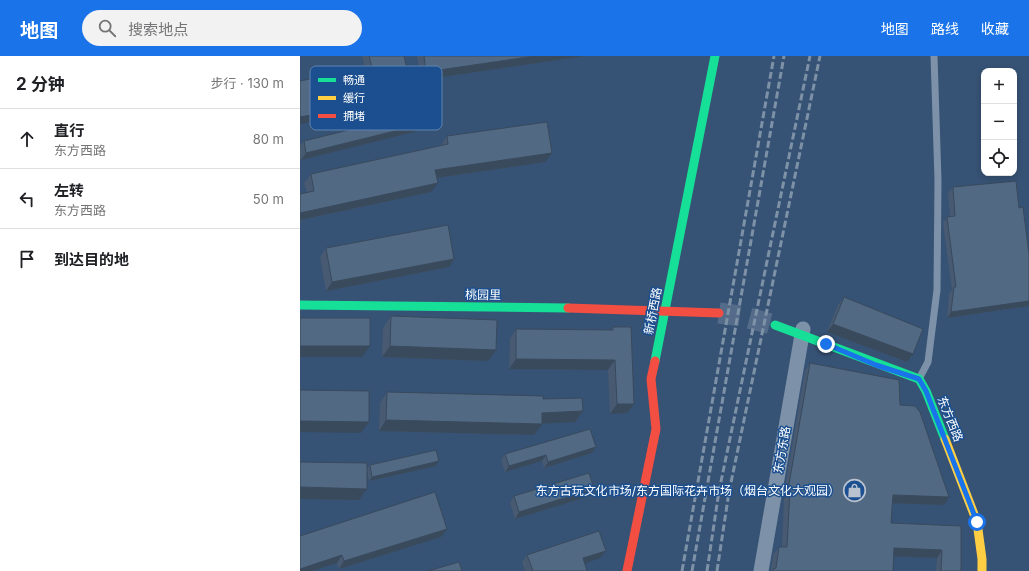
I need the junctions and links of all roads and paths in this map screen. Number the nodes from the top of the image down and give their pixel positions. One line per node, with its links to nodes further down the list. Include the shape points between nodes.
1 (715, 56): 4 (street, 新桥西路)
2 (934, 56): 8 (lane, via 938,180 937,290 928,362)
3 (300, 305): 4 (street, 桃园里)
4 (665, 310): 5 (street); 9 (street, 新桥西路, via 652,379 656,430)
5 (719, 313)
6 (775, 325): 7 (street)
7 (802, 332): 8 (street, via 876,365); 10 (street, 东方东路)
8 (919, 379): 11 (street, 东方西路, via 977,522)
9 (627, 571)
10 (760, 571)
11 (982, 571)

